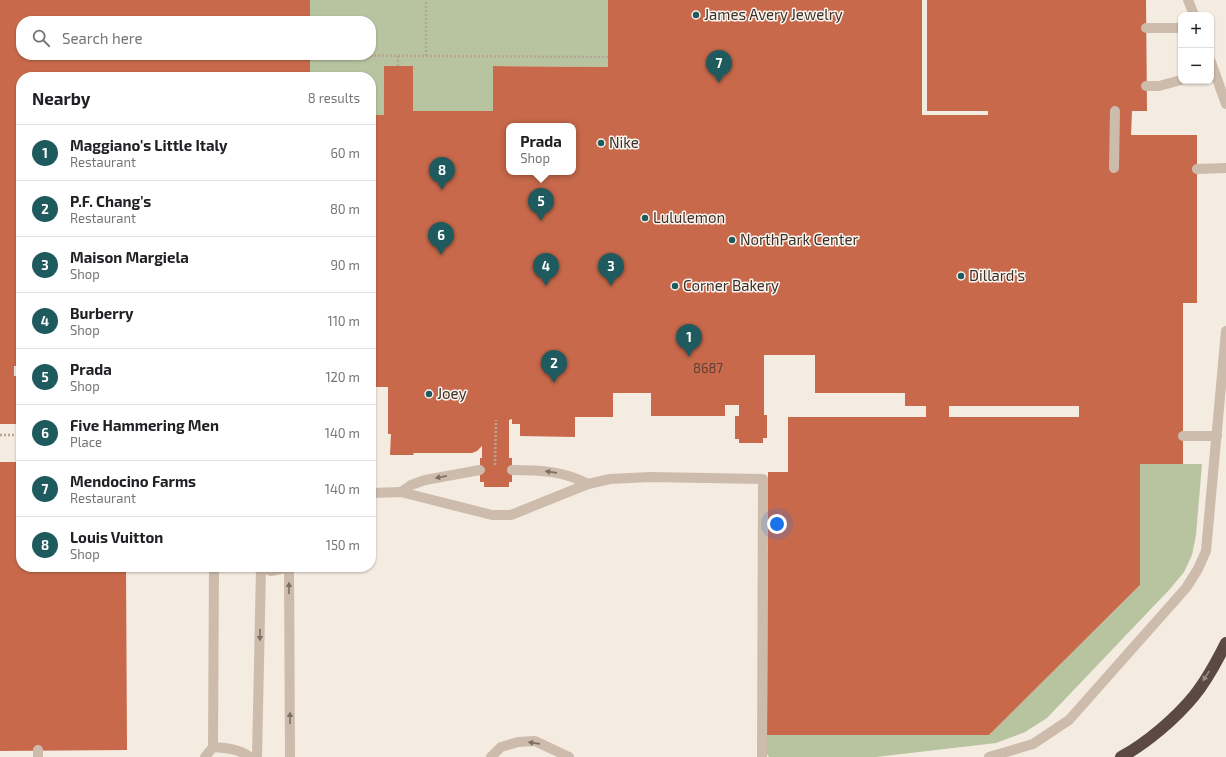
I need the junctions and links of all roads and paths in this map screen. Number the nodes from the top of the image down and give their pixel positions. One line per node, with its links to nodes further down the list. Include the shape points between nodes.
1 (426, 0): 8 (path)
2 (1188, 0): 3 (lane)
3 (1193, 12)
4 (1146, 28): 5 (lane)
5 (1178, 28)
6 (376, 56): 7 (path)
7 (398, 56): 8 (path); 10 (path)
8 (426, 56): 9 (path)
9 (608, 57)
10 (398, 66)
11 (1214, 73): 14 (lane)
12 (1178, 81): 13 (lane, via 1159,86)
13 (1146, 86)
14 (1226, 104)
15 (1115, 111): 16 (lane)
16 (1114, 168)
17 (1197, 168): 18 (lane)
18 (1226, 168)
19 (1226, 331): 24 (lane)
20 (496, 420): 26 (path)
21 (0, 435): 22 (path)
22 (16, 435)
23 (1183, 436): 24 (lane)
24 (1217, 436): 43 (lane, via 1206,551 1186,588 1068,720 1033,744)
25 (480, 470): 29 (lane, one-way to 29, via 425,480)
26 (495, 470)
27 (512, 470): 28 (lane, one-way to 27, via 574,477 553,472)
28 (588, 484): 29 (lane, via 511,515 492,515); 42 (lane, via 610,479 650,477 762,479)
29 (401, 492): 30 (lane)
30 (376, 493)
31 (214, 572): 35 (lane)
32 (261, 572): 38 (lane, one-way to 38)
33 (289, 572): 39 (lane, one-way to 33)
34 (1226, 643): 44 (highway, one-way to 44, via 1194,695 1168,724)
35 (213, 747): 36 (lane); 37 (lane, via 229,748)
36 (205, 757)
37 (250, 757)
38 (257, 757)
39 (290, 757)
40 (491, 757): 41 (lane, one-way to 40, via 535,742 518,742 501,747)
41 (569, 757)
42 (762, 757)
43 (989, 757)
44 (1121, 757)

